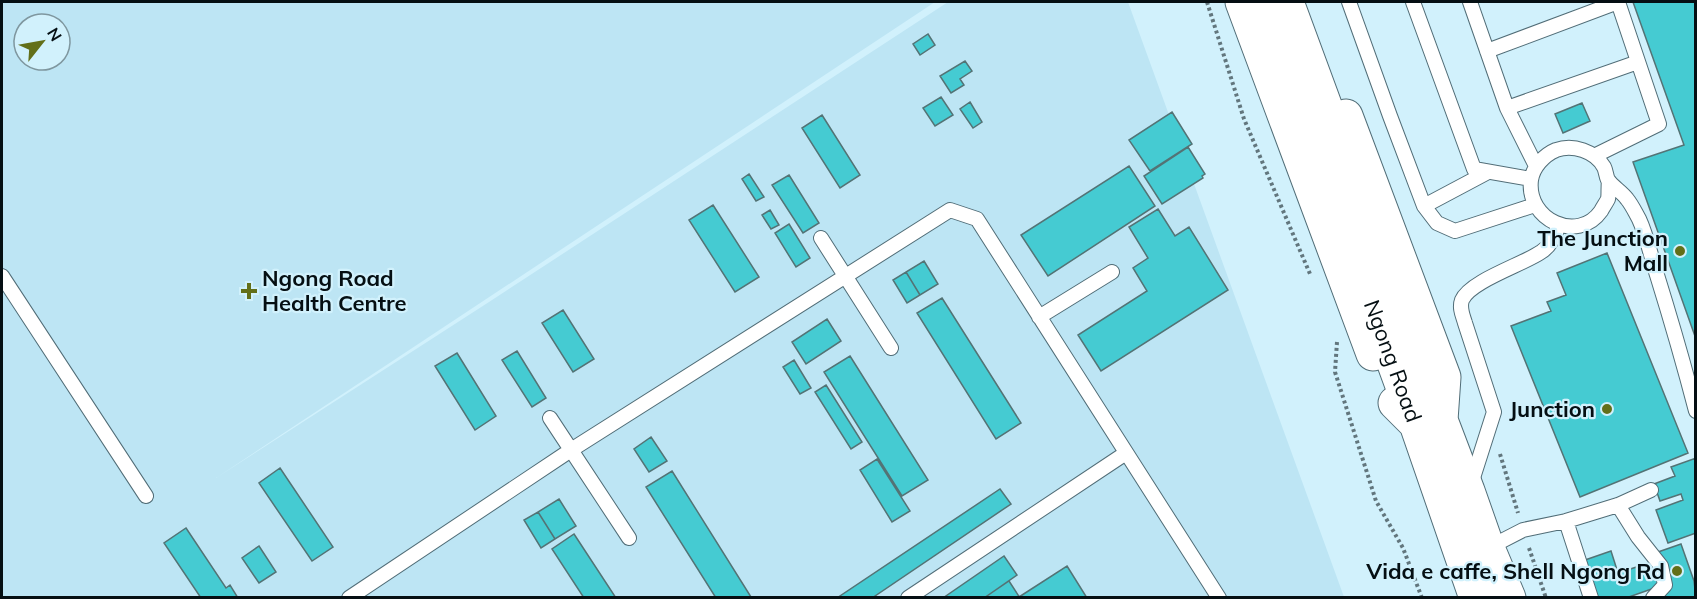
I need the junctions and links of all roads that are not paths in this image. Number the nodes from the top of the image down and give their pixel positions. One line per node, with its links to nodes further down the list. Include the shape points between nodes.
1 (1242, 2): 29 (main road, Ngong Road, via 1390,398)
2 (1262, 2): 29 (main road, Ngong Road)
3 (1287, 2): 29 (main road, Ngong Road)
4 (1304, 2): 29 (main road, Ngong Road, via 1444,377)
5 (1341, 2): 10 (lane)
6 (1349, 2): 10 (lane)
7 (1413, 2): 15 (lane, via 1474,170)
8 (1470, 2): 11 (lane)
9 (1618, 2): 11 (lane); 12 (lane)
10 (1362, 38): 19 (lane)
11 (1487, 51): 13 (lane)
12 (1638, 62): 13 (lane); 14 (lane, via 1659,124)
13 (1507, 108): 16 (lane)
14 (1594, 156): 16 (lane, via 1583,150 1557,150 1545,156); 17 (lane)
15 (1488, 172): 16 (lane); 19 (lane)
16 (1534, 172): 18 (lane, via 1531,192)
17 (1609, 181): 20 (lane, via 1607,200 1596,217 1578,226); 27 (lane, via 1628,200 1640,222 1679,343)
18 (1535, 205): 19 (lane, via 1455,231 1437,223); 20 (lane, via 1545,218)
19 (1424, 206)
20 (1559, 225): 33 (lane, via 1543,251 1491,277 1463,299 1461,310 1494,412)
21 (821, 238): 24 (lane)
22 (1112, 272): 25 (lane)
23 (2, 276): 34 (lane)
24 (846, 277): 25 (lane, via 950,210 977,219); 26 (lane); 30 (lane)
25 (1039, 317): 31 (lane)
26 (891, 348)
27 (1695, 411)
28 (550, 418): 30 (lane)
29 (1428, 422): 33 (main road, Ngong Road); 42 (main road)
30 (571, 450): 37 (lane); 39 (lane)
31 (1126, 453): 40 (lane); 41 (lane)
32 (1651, 490): 35 (lane)
33 (1468, 491): 38 (main road, Ngong Road)
34 (146, 496)
35 (1618, 505): 36 (lane); 45 (lane, via 1660,566 1665,585)
36 (1566, 521): 38 (lane, via 1523,530); 44 (lane)
37 (628, 538)
38 (1488, 548): 43 (main road, Ngong Road)
39 (349, 597)
40 (908, 597)
41 (1219, 597)
42 (1476, 597)
43 (1509, 597)
44 (1591, 597)
45 (1653, 597)

